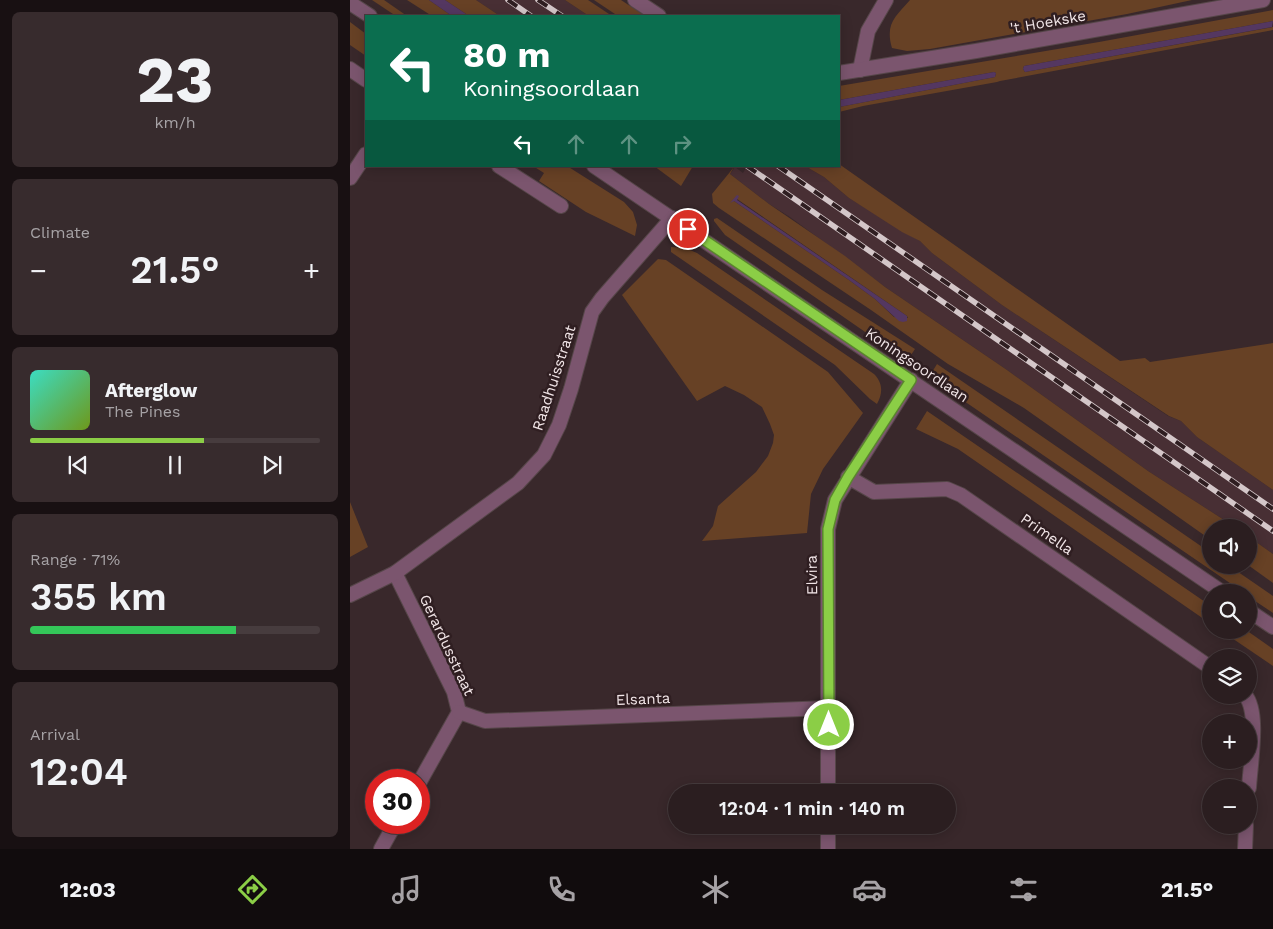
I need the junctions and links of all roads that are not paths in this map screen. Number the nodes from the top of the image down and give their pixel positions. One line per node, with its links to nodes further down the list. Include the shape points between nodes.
1 (635, 0): 6 (street)
2 (886, 0): 8 (street, via 868,31)
3 (1263, 0): 8 (street, 't Hoekske)
4 (350, 3): 5 (street)
5 (368, 15)
6 (658, 15)
7 (350, 69): 10 (street)
8 (860, 70): 9 (street, 't Hoekske)
9 (840, 73)
10 (365, 79)
11 (365, 156): 14 (street)
12 (501, 167): 15 (street)
13 (596, 167): 16 (street, Koningsoordlaan)
14 (350, 178)
15 (561, 206)
16 (672, 218): 17 (street, Koningsoordlaan); 19 (street, Raadhuisstraat, via 592,312 559,425 544,456 518,483)
17 (911, 380): 18 (street, Elvira); 20 (street, Koningsoordlaan)
18 (848, 477): 24 (street, Primella, via 874,492 947,489 961,495); 26 (street, Elvira, via 835,500 828,529)
19 (395, 573): 21 (street, Raadhuisstraat); 27 (street, Gerardusstraat, via 454,692)
20 (1210, 584)
21 (350, 594)
22 (1257, 616): 23 (street)
23 (1273, 627)
24 (1202, 662)
25 (1251, 704): 29 (street, via 1254,715)
26 (829, 708): 27 (street, Elsanta, via 485,721); 30 (street, Elvira)
27 (459, 712): 28 (street, Gerardusstraat)
28 (426, 769)
29 (1250, 779)
30 (828, 784)
31 (389, 834): 34 (street)
32 (828, 834): 35 (street)
33 (1246, 834): 36 (street)
34 (381, 849)
35 (828, 849)
36 (1245, 849)

